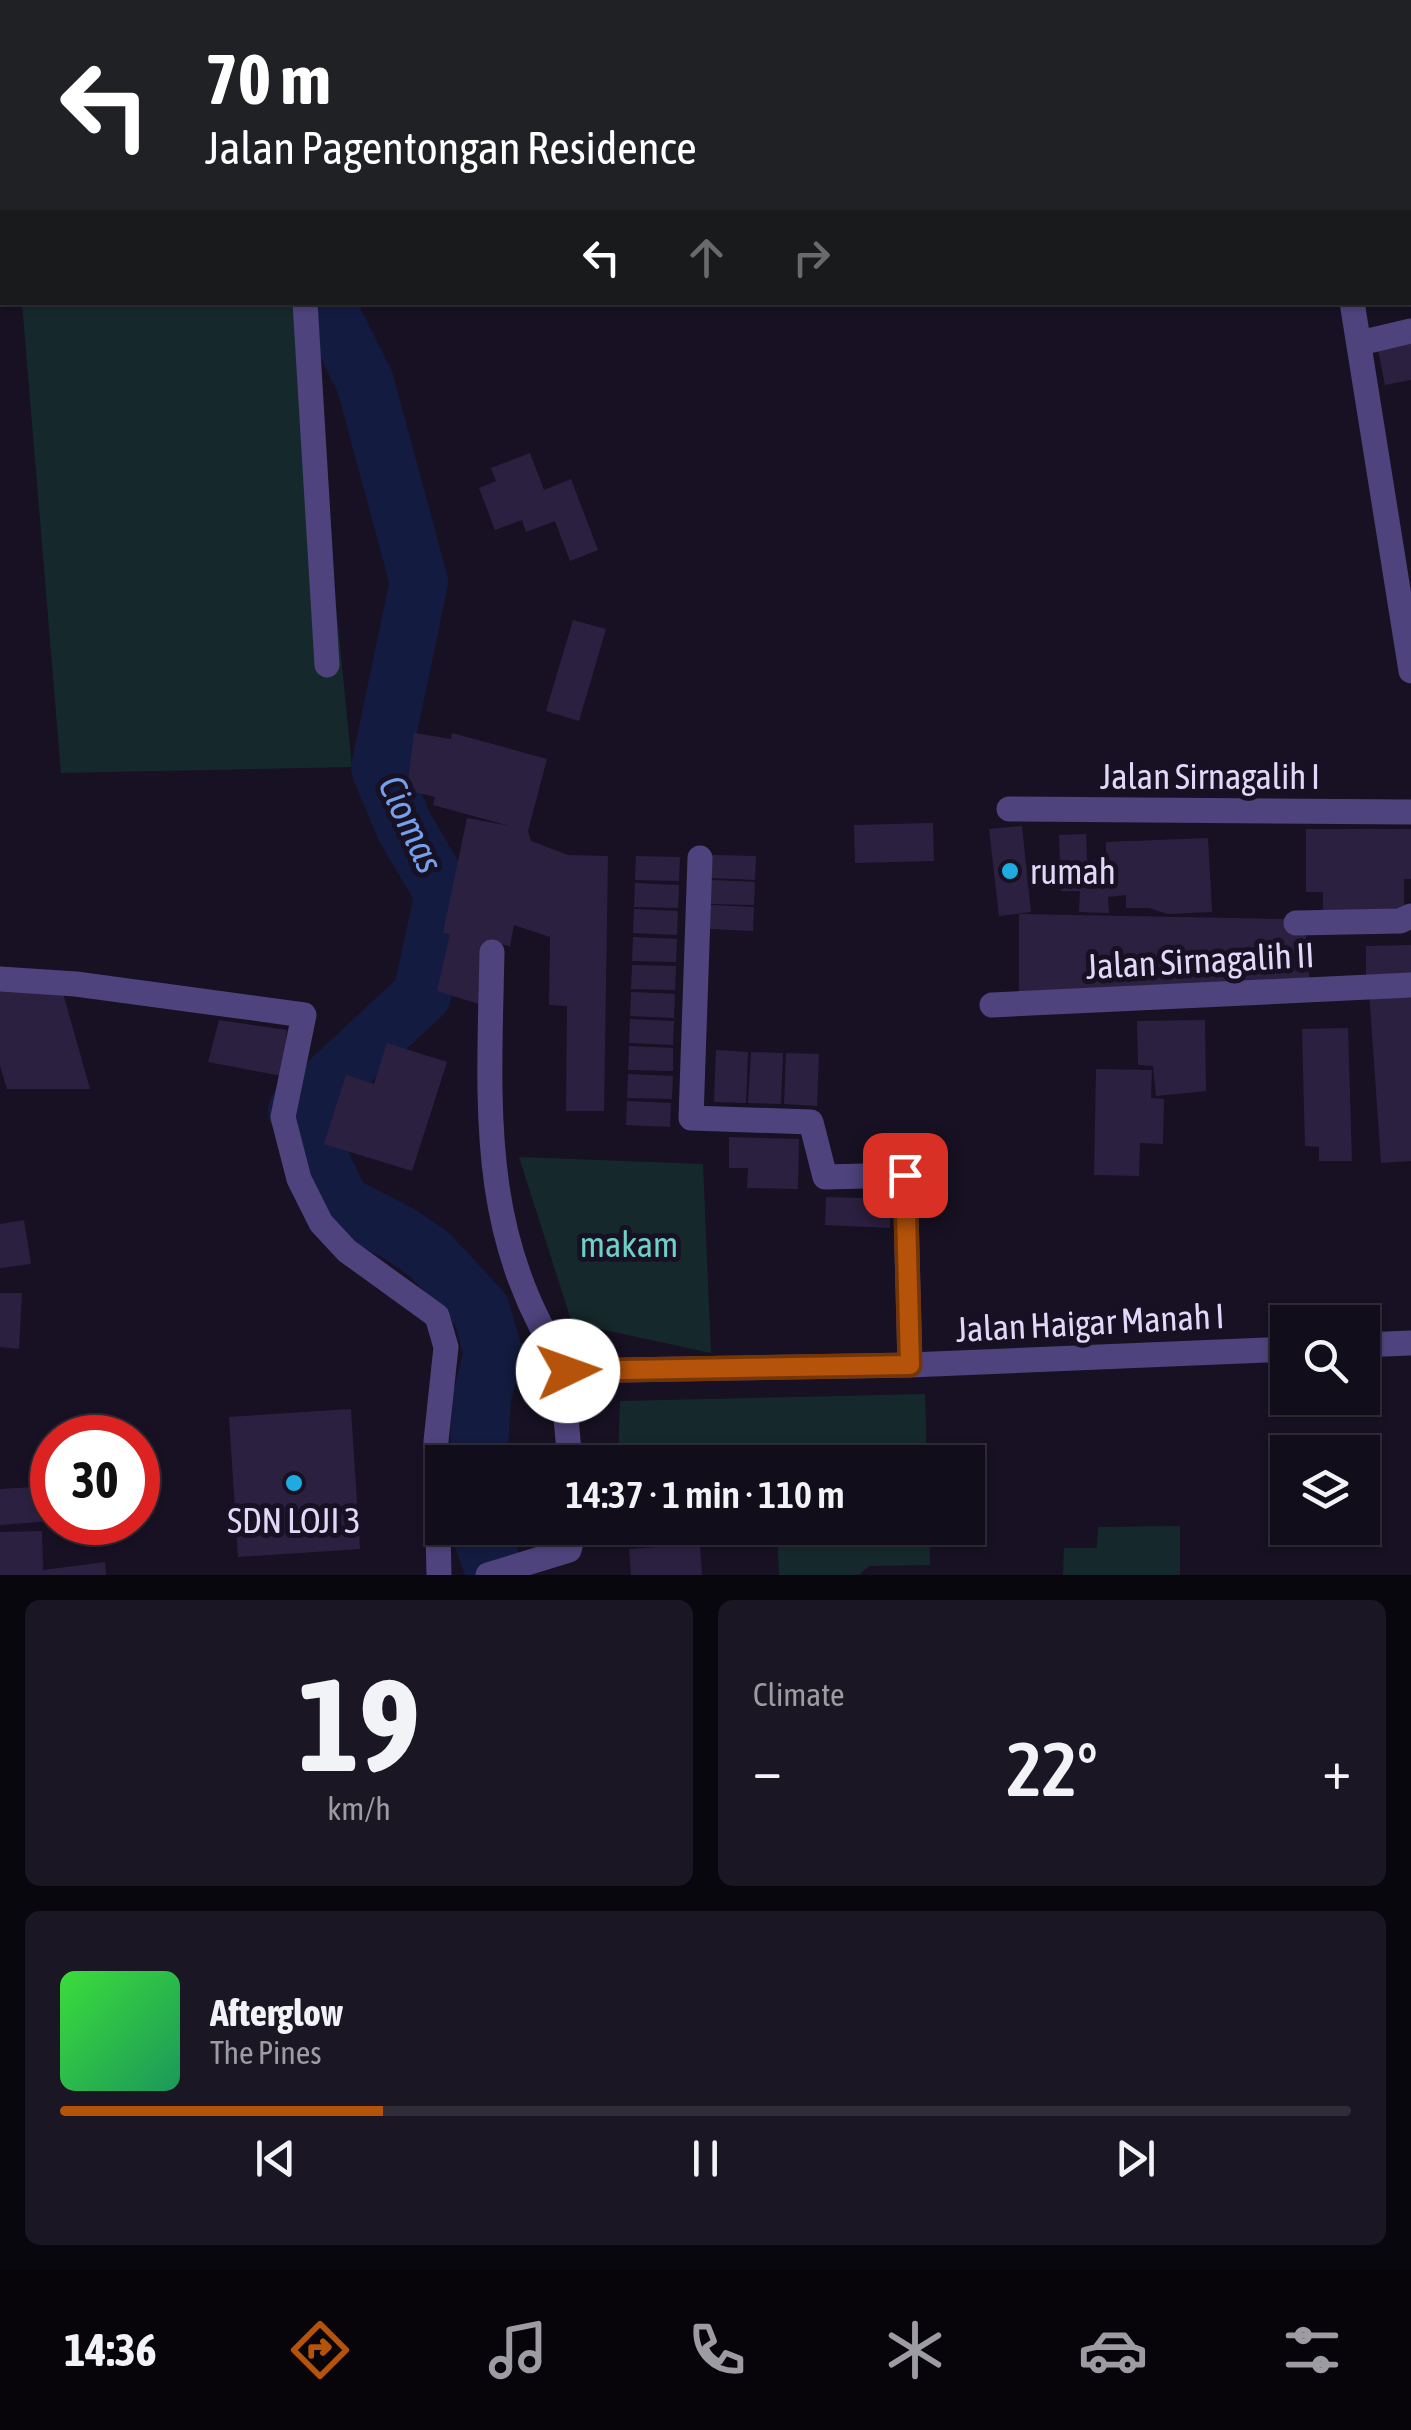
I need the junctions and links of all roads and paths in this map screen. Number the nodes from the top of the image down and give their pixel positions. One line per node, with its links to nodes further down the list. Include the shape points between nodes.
1 (305, 305): 6 (street)
2 (1353, 305): 4 (street)
3 (1411, 331): 4 (street)
4 (1360, 343): 5 (street)
5 (1402, 570): 7 (street)
6 (327, 665)
7 (1411, 672)
8 (1008, 809): 9 (street, Jalan Sirnagalih I)
9 (1411, 812)
10 (700, 858): 20 (street, via 691,1118 811,1122 825,1177 905,1175)
11 (1411, 916): 12 (street)
12 (1296, 923)
13 (492, 952): 21 (street, via 488,1112 496,1200 520,1286)
14 (0, 979): 25 (street, via 304,1015 283,1118 299,1179 320,1224 347,1252 438,1316 446,1348 436,1441)
15 (1411, 985): 16 (street, Jalan Sirnagalih II)
16 (992, 1005)
17 (1411, 1343): 18 (street)
18 (1380, 1344)
19 (1270, 1349): 20 (street, Jalan Haigar Manah I)
20 (910, 1365): 21 (street, Jalan Haigar Manah I)
21 (568, 1371): 22 (street, via 563,1385)
22 (568, 1445)
23 (570, 1545): 24 (street)
24 (545, 1565): 26 (street)
25 (439, 1575)
26 (488, 1575)

